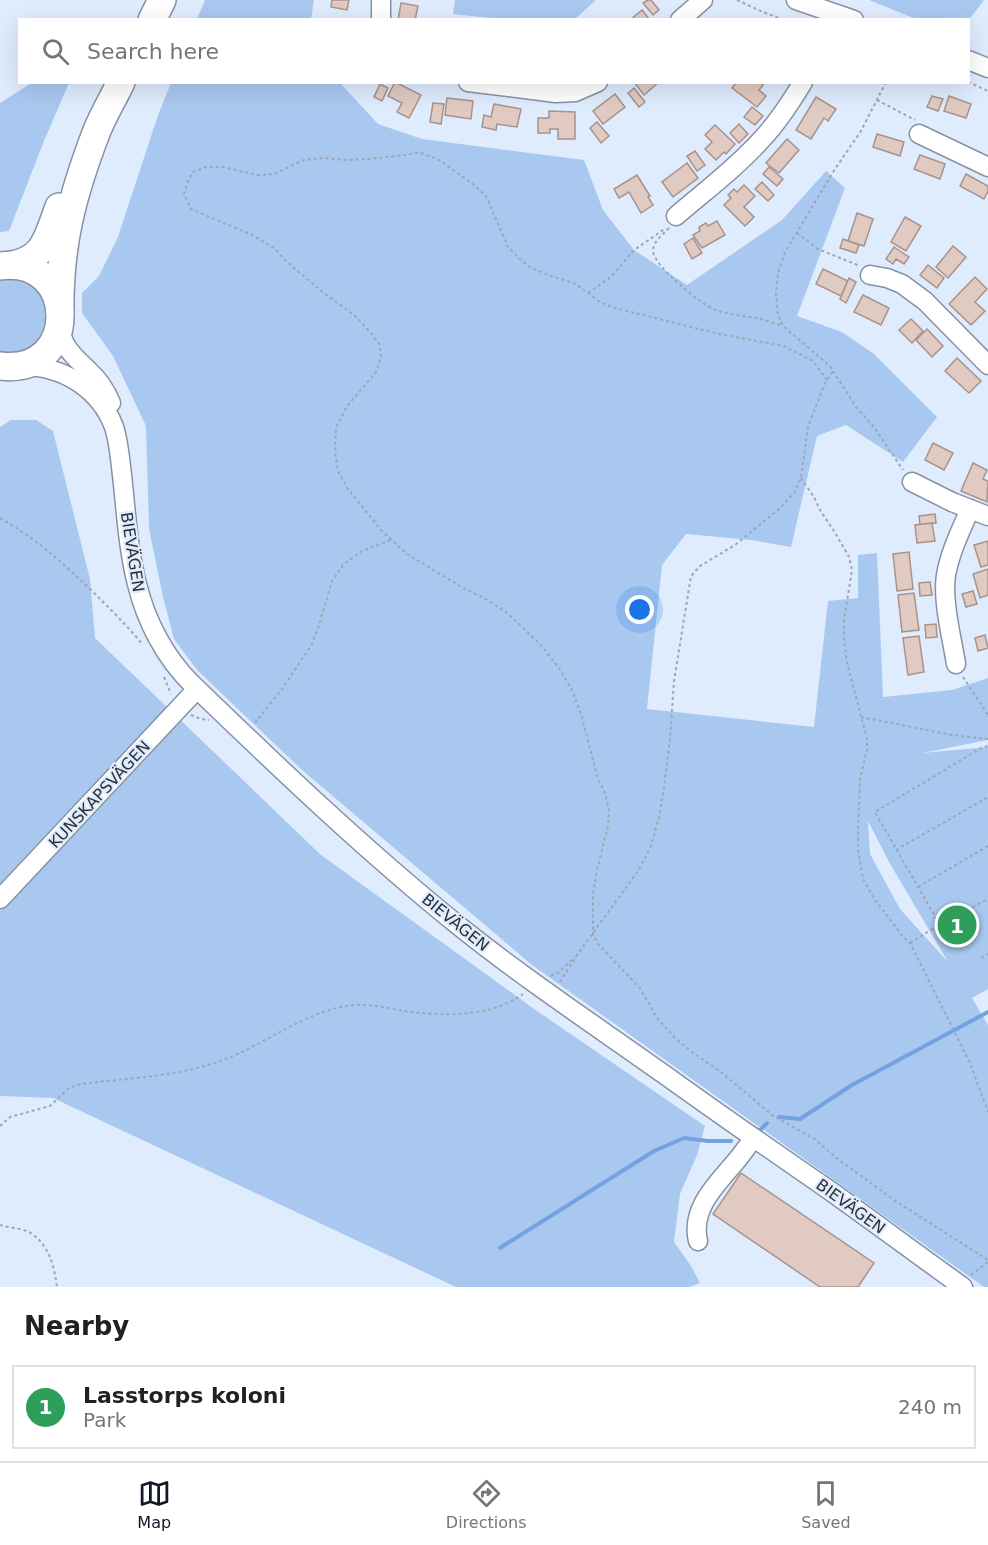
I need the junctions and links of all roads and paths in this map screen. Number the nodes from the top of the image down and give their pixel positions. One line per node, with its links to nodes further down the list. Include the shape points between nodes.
1 (162, 0): 7 (highway)
2 (381, 0): 8 (street)
3 (703, 0): 9 (street)
4 (737, 0): 10 (path)
5 (800, 1): 6 (street)
6 (834, 16)
7 (153, 18)
8 (381, 18)
9 (682, 18)
10 (779, 18)
11 (970, 60): 12 (street)
12 (988, 68)
13 (970, 83): 19 (path)
14 (120, 84): 21 (highway)
15 (484, 84): 16 (street, via 556,93 575,92)
16 (593, 84)
17 (802, 84): 24 (street, via 763,139)
18 (885, 84): 20 (path)
19 (988, 91)
20 (877, 100): 22 (path, via 919,122); 25 (path)
21 (97, 131): 26 (highway, via 84,147 43,246 23,263); 29 (highway, via 66,227)
22 (919, 134): 23 (street)
23 (988, 167)
24 (673, 220): 28 (path); 30 (path, via 669,230 655,243 653,253 670,275 714,309)
25 (797, 233): 27 (path, via 818,249 861,266); 30 (path, via 785,252 776,283 776,305)
26 (4, 265): 29 (highway, via 30,269 45,279 56,296)
27 (870, 275): 31 (street, via 902,284 926,301)
28 (588, 293): 34 (path, via 615,308 784,346 813,361); 41 (path, via 520,259 508,247 486,196 439,160 419,152 368,159 304,160 274,174 206,166 193,172 184,194 191,209 274,248 354,315 379,344 377,371 348,405 336,427 335,452 338,471 348,489)
29 (60, 318): 32 (highway, via 56,338 47,351 33,362); 35 (street, BIEVÄGEN, via 68,350 108,396 116,418)
30 (783, 326): 33 (path)
31 (988, 365)
32 (9, 366): 35 (street, BIEVÄGEN, via 50,369 79,382 102,404)
33 (833, 371): 34 (path); 37 (path)
34 (827, 380): 36 (path, via 808,426)
35 (116, 434): 45 (street, BIEVÄGEN, via 141,599 164,648)
36 (801, 478): 48 (path, via 849,557 852,570 844,640); 59 (path, via 779,509 691,576 655,833 638,871)
37 (912, 482): 38 (street)
38 (970, 509): 39 (street); 43 (street, via 946,578)
39 (988, 516)
40 (0, 518): 42 (path, via 66,566)
41 (391, 540): 49 (path, via 362,551 344,564 332,581 312,644); 59 (path, via 407,555 506,612 540,644 572,690 609,810 593,896)
42 (146, 649)
43 (956, 664): 47 (path)
44 (162, 670): 46 (path, via 170,692)
45 (197, 689): 46 (street, KUNSKAPSVÄGEN); 49 (street, BIEVÄGEN)
46 (187, 711): 56 (street, KUNSKAPSVÄGEN)
47 (988, 715)
48 (860, 716): 50 (path); 60 (path, via 867,739 858,823 863,879 874,900)
49 (246, 735): 64 (street, BIEVÄGEN, via 398,874)
50 (988, 739)
51 (988, 746): 54 (path, via 875,812)
52 (988, 797): 54 (path)
53 (988, 846): 55 (path)
54 (896, 850): 55 (path)
55 (918, 887): 58 (path)
56 (0, 899)
57 (988, 899): 58 (path)
58 (940, 925): 60 (path)
59 (593, 934): 62 (path); 71 (path, via 640,988 657,1018 675,1038 772,1115 816,1140 897,1202)
60 (910, 943): 66 (path, via 970,1063)
61 (988, 954): 63 (path)
62 (577, 955): 64 (path, via 555,975 537,975); 65 (path)
63 (981, 958)
64 (533, 981): 65 (street, BIEVÄGEN); 67 (path, via 518,998 485,1011 437,1013 362,1005 337,1008 299,1022 219,1062 163,1074 81,1083 69,1088 50,1106 10,1117)
65 (551, 994): 68 (street, BIEVÄGEN)
66 (988, 1112)
67 (0, 1126)
68 (754, 1138): 70 (street, via 703,1204 696,1231); 72 (street, BIEVÄGEN)
69 (0, 1225): 73 (path, via 27,1231 43,1244 53,1263)
70 (698, 1241)
71 (988, 1261): 72 (path)
72 (960, 1286)
73 (57, 1287)

